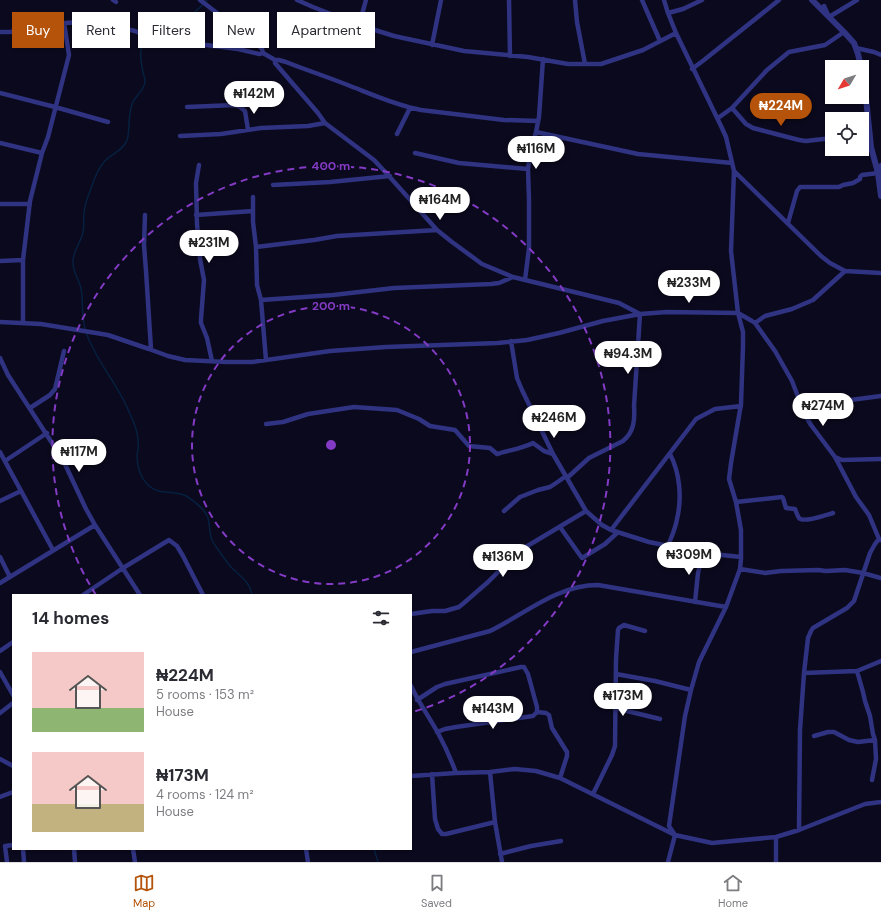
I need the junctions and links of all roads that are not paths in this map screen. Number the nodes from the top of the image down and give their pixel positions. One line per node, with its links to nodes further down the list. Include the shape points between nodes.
1 (200, 0): 27 (street, via 255,42)
2 (297, 0): 14 (street)
3 (366, 0): 15 (street)
4 (441, 0): 25 (street)
5 (509, 0): 28 (street)
6 (575, 0): 33 (street)
7 (642, 0): 24 (street)
8 (664, 0): 16 (street)
9 (702, 0): 16 (street)
10 (779, 0): 34 (street)
11 (812, 0): 17 (street)
12 (855, 1): 17 (street)
13 (824, 6): 17 (street)
14 (326, 12)
15 (363, 12)
16 (668, 14): 23 (street)
17 (829, 17): 22 (street)
18 (64, 23): 27 (street, via 96,22 135,31 164,42); 37 (street, via 69,55)
19 (375, 30): 25 (street)
20 (0, 32): 21 (street)
21 (12, 32)
22 (844, 32): 26 (street); 40 (street, via 825,45 789,52 771,66)
23 (676, 33): 24 (street); 34 (street)
24 (660, 42): 33 (street, via 601,64)
25 (432, 45): 28 (street)
26 (856, 48): 29 (street); 32 (street)
27 (263, 53): 31 (street)
28 (510, 56): 30 (street)
29 (881, 56)
30 (543, 59): 33 (street, via 568,64); 42 (street)
31 (275, 60): 39 (street); 44 (street, via 275,64)
32 (859, 60)
33 (585, 64)
34 (692, 68): 41 (street)
35 (0, 93): 37 (street)
36 (867, 104): 58 (street, via 871,147)
37 (55, 106): 43 (street); 51 (street)
38 (187, 107): 45 (street, via 235,105 245,111)
39 (410, 108): 42 (street, via 504,120); 47 (street)
40 (732, 108): 41 (street); 49 (street, via 753,128 799,140)
41 (718, 118): 53 (street)
42 (538, 121): 46 (street)
43 (108, 122)
44 (325, 123): 45 (street); 59 (street, via 374,160)
45 (248, 130): 48 (street)
46 (536, 132): 53 (street, via 638,154); 56 (street)
47 (397, 134)
48 (180, 136)
49 (825, 139)
50 (0, 143): 51 (street)
51 (42, 153): 64 (street)
52 (415, 153): 56 (street, via 459,162)
53 (732, 163): 57 (street)
54 (199, 165): 67 (street)
55 (881, 165): 58 (street)
56 (528, 169): 76 (street, via 529,248)
57 (734, 171): 68 (street); 78 (street, via 731,251)
58 (878, 173): 61 (street); 68 (street, via 862,174 853,184 800,187)
59 (390, 176): 60 (street); 69 (street)
60 (274, 185)
61 (881, 196)
62 (253, 197): 65 (street)
63 (0, 204): 64 (street)
64 (30, 204): 71 (street)
65 (253, 211): 67 (street); 70 (street)
66 (145, 215): 84 (street, via 144,245)
67 (196, 215): 88 (street, via 204,280 201,323)
68 (788, 223): 73 (street, via 821,256)
69 (437, 230): 70 (street, via 337,236); 75 (street, via 482,264)
70 (256, 247): 77 (street, via 257,285)
71 (23, 260): 72 (street); 81 (street)
72 (0, 261)
73 (845, 271): 74 (street); 82 (street, via 813,300 765,316)
74 (881, 273)
75 (513, 277): 76 (street); 77 (street, via 491,284 394,288)
76 (526, 280): 79 (street, via 618,303)
77 (261, 300): 87 (street)
78 (738, 313): 79 (street); 82 (street); 90 (street, via 743,332)
79 (640, 314): 83 (street, via 527,340); 101 (street, via 635,418 631,431 623,441 589,458)
80 (0, 322): 81 (street)
81 (23, 323): 84 (street, via 90,332)
82 (755, 323): 92 (street, via 776,351 792,381)
83 (511, 341): 87 (street, via 330,351); 96 (street, via 522,390)
84 (151, 349): 88 (street, via 185,360)
85 (64, 351): 91 (street, via 55,389)
86 (0, 358): 91 (street)
87 (266, 360): 88 (street)
88 (212, 361)
89 (881, 396): 92 (street)
90 (741, 406): 97 (street, via 715,408 696,419); 104 (street, via 729,478)
91 (30, 408): 94 (street)
92 (802, 408): 98 (street, via 811,426)
93 (266, 424): 96 (street, via 354,407 397,410 430,426 455,430 470,446 490,448 496,454 533,443)
94 (46, 433): 100 (street); 108 (street, via 68,469)
95 (0, 452): 100 (street)
96 (553, 454): 101 (street)
97 (670, 454): 110 (street); 113 (street, via 678,476 680,499 677,519)
98 (835, 457): 99 (street, via 842,460); 112 (street)
99 (881, 459)
100 (4, 460): 102 (street)
101 (566, 477): 105 (street, via 550,487 520,497); 106 (street)
102 (21, 491): 103 (street); 114 (street)
103 (0, 501)
104 (736, 502): 107 (street, via 782,497 786,508 795,509 802,520); 117 (street, via 741,530)
105 (504, 511)
106 (586, 511): 109 (street); 110 (street)
107 (833, 513)
108 (95, 526): 114 (street); 118 (street)
109 (560, 527): 111 (street, via 582,558); 129 (street, via 524,548 459,606 445,611)
110 (611, 530): 111 (street)
111 (617, 533): 113 (street)
112 (880, 537): 120 (street, via 870,553)
113 (668, 546): 115 (street)
114 (54, 550): 121 (street)
115 (703, 553): 117 (street); 127 (street)
116 (0, 557): 121 (street)
117 (741, 557): 119 (street)
118 (123, 568): 124 (street); 125 (street); 126 (street, via 169,540 177,546)
119 (740, 569): 120 (street, via 765,573 818,570); 128 (street)
120 (863, 573): 122 (street); 137 (street, via 852,605 811,631)
121 (10, 577): 123 (street)
122 (881, 578)
123 (0, 583)
124 (84, 594)
125 (139, 594)
126 (202, 594)
127 (695, 602): 128 (street); 133 (street, via 588,585 559,593 490,631)
128 (726, 607): 140 (street, via 700,662)
129 (412, 614)
130 (645, 631): 138 (street, via 624,625 619,628)
131 (12, 643): 132 (street)
132 (0, 651)
133 (412, 652)
134 (881, 661): 135 (street)
135 (857, 671): 137 (street); 150 (street)
136 (0, 672): 141 (street)
137 (804, 673): 164 (street, via 800,730)
138 (616, 674): 140 (street); 144 (street)
139 (412, 688): 142 (street)
140 (691, 690): 165 (street, via 670,826)
141 (12, 693)
142 (417, 700): 145 (street, via 445,684 524,667); 148 (street)
143 (12, 704): 146 (street)
144 (615, 708): 147 (street); 160 (street, via 615,746)
145 (537, 712): 148 (street, via 533,716); 157 (street, via 549,715 552,728 567,752)
146 (0, 713)
147 (660, 719)
148 (437, 732): 154 (street)
149 (814, 736): 150 (street, via 834,732 858,742)
150 (875, 740): 158 (street, via 876,759)
151 (0, 759): 152 (street)
152 (12, 765)
153 (490, 772): 154 (street); 157 (street, via 515,769 536,771); 163 (street)
154 (456, 773): 155 (street)
155 (432, 774): 156 (street); 163 (street, via 435,819 442,834)
156 (412, 776)
157 (560, 778): 160 (street)
158 (872, 780)
159 (12, 792): 161 (street)
160 (593, 794): 165 (street)
161 (0, 797)
162 (881, 802): 164 (street, via 865,804)
163 (495, 822): 173 (street)
164 (799, 830): 166 (street)
165 (675, 835): 166 (street, via 712,843); 180 (street)
166 (776, 837): 181 (street)
167 (561, 841): 173 (street)
168 (12, 845): 174 (street, via 5,846)
169 (23, 850): 175 (street)
170 (74, 850): 176 (street)
171 (133, 850): 177 (street)
172 (306, 850): 178 (street)
173 (500, 854): 179 (street)
174 (6, 862)
175 (24, 862)
176 (75, 862)
177 (135, 862)
178 (308, 862)
179 (502, 862)
180 (668, 862)
181 (776, 862)

